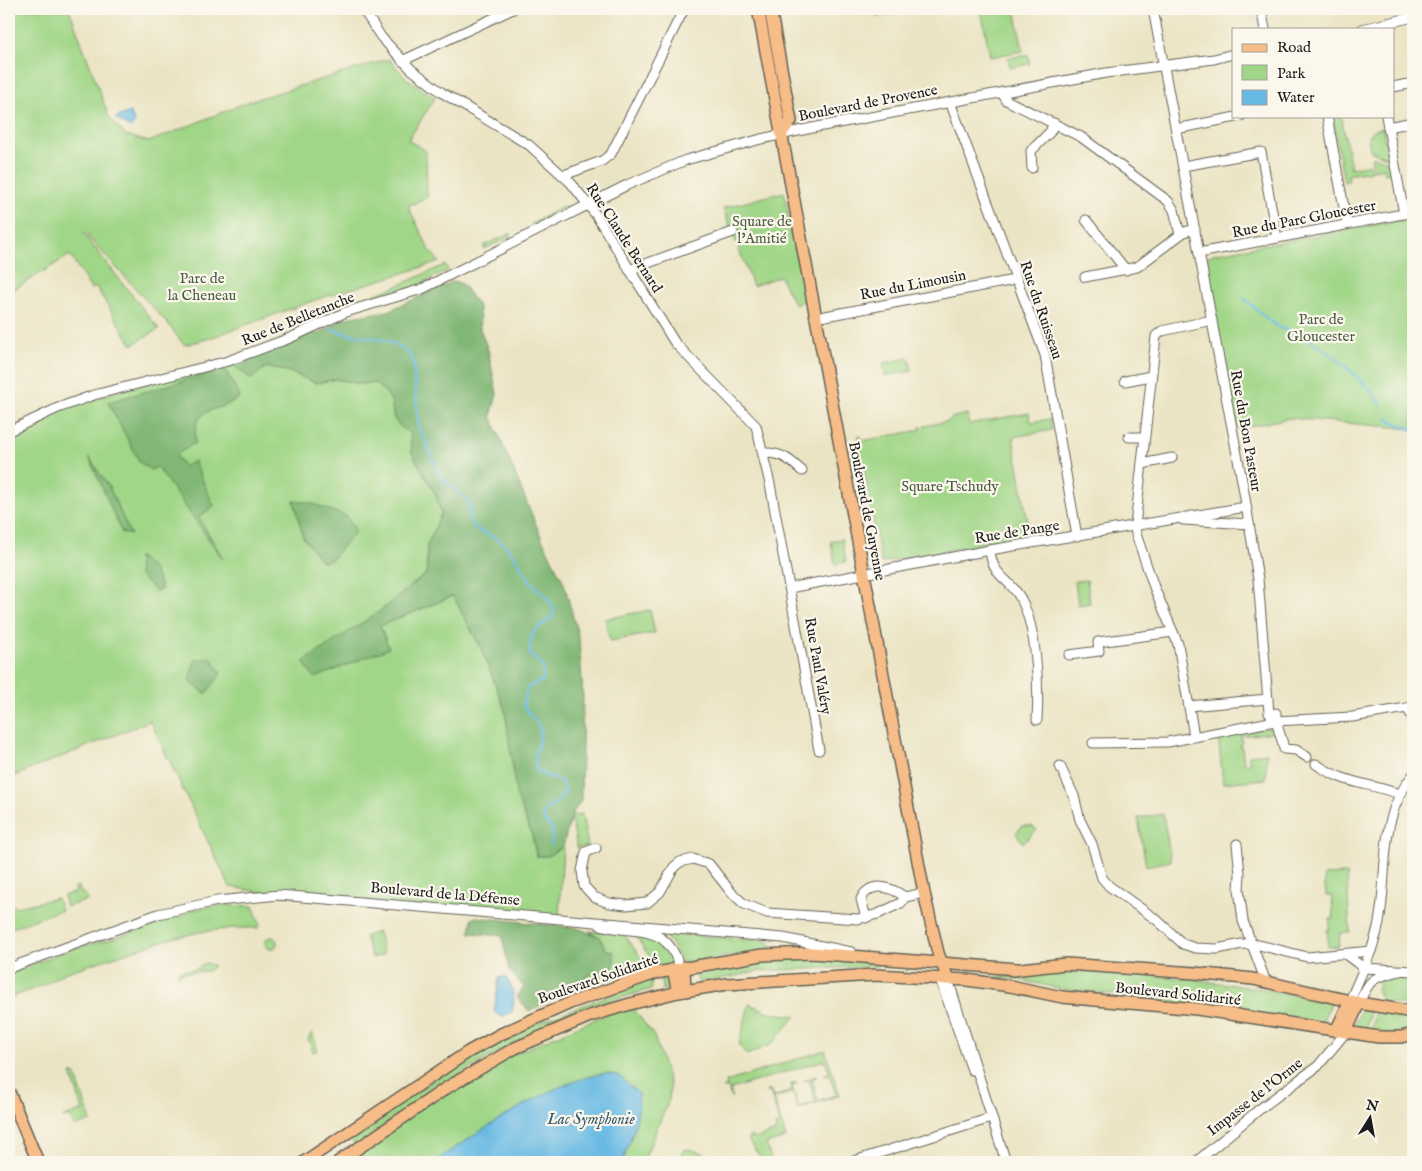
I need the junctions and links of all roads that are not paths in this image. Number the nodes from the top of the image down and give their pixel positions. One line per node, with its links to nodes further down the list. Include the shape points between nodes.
1 (363, 9): 14 (street, Rue Claude Bernard)
2 (512, 9): 14 (street)
3 (684, 9): 30 (street, via 611,154 606,159)
4 (1153, 9): 15 (street, Rue du Bon Pasteur)
5 (1261, 9): 10 (street)
6 (1402, 9): 8 (street)
7 (764, 10): 27 (main road, Boulevard de Guyenne)
8 (1409, 18): 11 (street)
9 (1413, 23): 12 (street)
10 (1265, 28)
11 (1366, 28)
12 (1388, 28)
13 (1232, 54): 15 (street, Boulevard de Provence)
14 (402, 62): 30 (street, Rue Claude Bernard, via 441,92 528,145)
15 (1164, 65): 18 (street, Boulevard de Provence); 26 (street, Rue du Bon Pasteur)
16 (1413, 83): 17 (street)
17 (1394, 87)
18 (1002, 92): 19 (street, Boulevard de Provence); 24 (street, via 1006,100)
19 (950, 102): 27 (street, Boulevard de Provence); 44 (street, Rue du Ruisseau)
20 (1232, 118): 26 (street)
21 (1327, 118): 35 (street)
22 (1386, 118): 25 (street)
23 (1413, 122): 25 (street)
24 (1054, 123): 29 (street, via 1050,132 1031,151); 38 (street, via 1102,150 1168,201 1174,210)
25 (1388, 127): 33 (street)
26 (1176, 129): 28 (street, Rue du Bon Pasteur)
27 (781, 134): 31 (street, Boulevard de Provence, via 686,160); 45 (main road, Boulevard de Guyenne)
28 (1183, 166): 36 (street, Rue du Bon Pasteur); 39 (street, via 1261,152)
29 (1032, 168)
30 (564, 175): 31 (street, Rue Claude Bernard)
31 (588, 204): 41 (street, Rue Claude Bernard); 49 (street, Rue de Belletanche, via 422,289 346,312 290,338 228,361 94,395)
32 (1413, 212): 33 (street, Rue du Parc Gloucester)
33 (1404, 214): 35 (street, Rue du Parc Gloucester)
34 (1086, 220): 42 (street)
35 (1347, 224): 39 (street, Rue du Parc Gloucester)
36 (1194, 228): 38 (street); 40 (street, Rue du Bon Pasteur)
37 (733, 232): 41 (street)
38 (1180, 234): 42 (street, via 1142,265)
39 (1277, 238): 40 (street, Rue du Parc Gloucester)
40 (1199, 253): 46 (street, Rue du Bon Pasteur)
41 (629, 270): 52 (street, Rue Claude Bernard, via 675,343 756,426)
42 (1126, 270): 43 (street)
43 (1085, 277)
44 (1016, 278): 45 (street, Rue du Limousin); 60 (street, Rue du Ruisseau, via 1045,355)
45 (815, 318): 62 (main road, Boulevard de Guyenne)
46 (1212, 320): 47 (street, via 1160,332 1156,339); 56 (street, Rue du Bon Pasteur)
47 (1152, 376): 48 (street); 51 (street)
48 (1125, 381)
49 (9, 431)
50 (1129, 437): 51 (street)
51 (1144, 437): 54 (street)
52 (763, 453): 55 (street, via 786,456); 63 (street, Rue Claude Bernard)
53 (1172, 458): 54 (street)
54 (1142, 464): 59 (street)
55 (802, 471)
56 (1246, 507): 57 (street, Rue de Pange); 58 (street, Rue du Bon Pasteur)
57 (1175, 519): 58 (street, Rue de Pange); 59 (street, Rue de Pange)
58 (1249, 524): 66 (street, Rue du Bon Pasteur, via 1258,579)
59 (1135, 526): 60 (street, Rue de Pange); 64 (street, via 1154,587)
60 (1077, 536): 61 (street, Rue de Pange)
61 (990, 550): 62 (street, Rue de Pange); 71 (street, via 994,570 1008,582 1026,610 1037,673)
62 (864, 574): 63 (street); 83 (main road, Boulevard de Guyenne)
63 (789, 588): 74 (street, Rue Paul Valéry)
64 (1173, 632): 65 (street, via 1098,642 1099,651); 67 (street)
65 (1069, 655)
66 (1268, 701): 67 (street); 69 (street)
67 (1189, 706): 72 (street)
68 (1410, 708): 69 (street, via 1352,718); 70 (street)
69 (1276, 717): 72 (street); 75 (street, via 1284,749 1296,750)
70 (1413, 718)
71 (1037, 720)
72 (1194, 736): 73 (street, via 1168,742)
73 (1093, 743)
74 (819, 750)
75 (1307, 756)
76 (1316, 764): 79 (street, via 1340,779)
77 (1060, 766): 87 (street, via 1092,844 1102,878 1110,886 1157,920 1183,944 1217,949)
78 (1411, 780): 79 (street); 80 (street)
79 (1377, 786): 80 (street)
80 (1400, 794): 88 (street, via 1388,824 1380,919)
81 (1237, 844): 87 (street, via 1240,903)
82 (596, 848): 85 (street, via 586,852 583,884 594,897 610,903 647,903 660,892 674,867 693,859 708,864 744,904 767,913 850,920)
83 (924, 893): 84 (street); 94 (main road, Boulevard de Guyenne)
84 (905, 898): 85 (street, via 893,907); 85 (street, via 898,892 873,887 864,892 861,899)
85 (866, 918)
86 (578, 919): 90 (street, Boulevard de la Défense, via 783,938); 91 (street, Boulevard de la Défense, via 300,896 259,897 186,906 158,914); 92 (street, via 662,937 670,944)
87 (1252, 944): 89 (street, via 1307,957); 97 (street)
88 (1371, 951): 89 (street); 93 (street)
89 (1346, 954): 93 (street)
90 (878, 958): 92 (main road, Boulevard Solidarité, via 788,954); 94 (main road, Boulevard Solidarité)
91 (12, 968)
92 (679, 968): 98 (main road); 105 (main road, Boulevard Solidarité, via 570,1003 501,1034 468,1052)
93 (1364, 968): 96 (street); 99 (street)
94 (941, 971): 97 (main road, Boulevard Solidarité, via 1088,964); 98 (main road, Boulevard Solidarité, via 752,982); 101 (main road, Boulevard Solidarité, via 1062,997 1197,1009); 104 (street)
95 (1413, 971): 96 (street)
96 (1400, 972): 99 (street, via 1377,977 1368,983)
97 (1266, 982): 99 (main road, Boulevard Solidarité)
98 (682, 992): 108 (main road, Boulevard Solidarité, via 590,1016 515,1048 448,1087)
99 (1354, 1002): 100 (main road, Boulevard Solidarité); 101 (main road)
100 (1413, 1012)
101 (1341, 1031): 102 (main road, Boulevard Solidarité, via 1388,1038); 111 (street, Impasse de l'Orme, via 1318,1066)
102 (1413, 1034)
103 (9, 1092): 106 (main road)
104 (991, 1118): 109 (street); 110 (street)
105 (327, 1147): 107 (main road, Boulevard Solidarité); 108 (main road)
106 (38, 1162)
107 (304, 1162)
108 (337, 1162)
109 (851, 1162)
110 (1006, 1162)
111 (1196, 1162)

